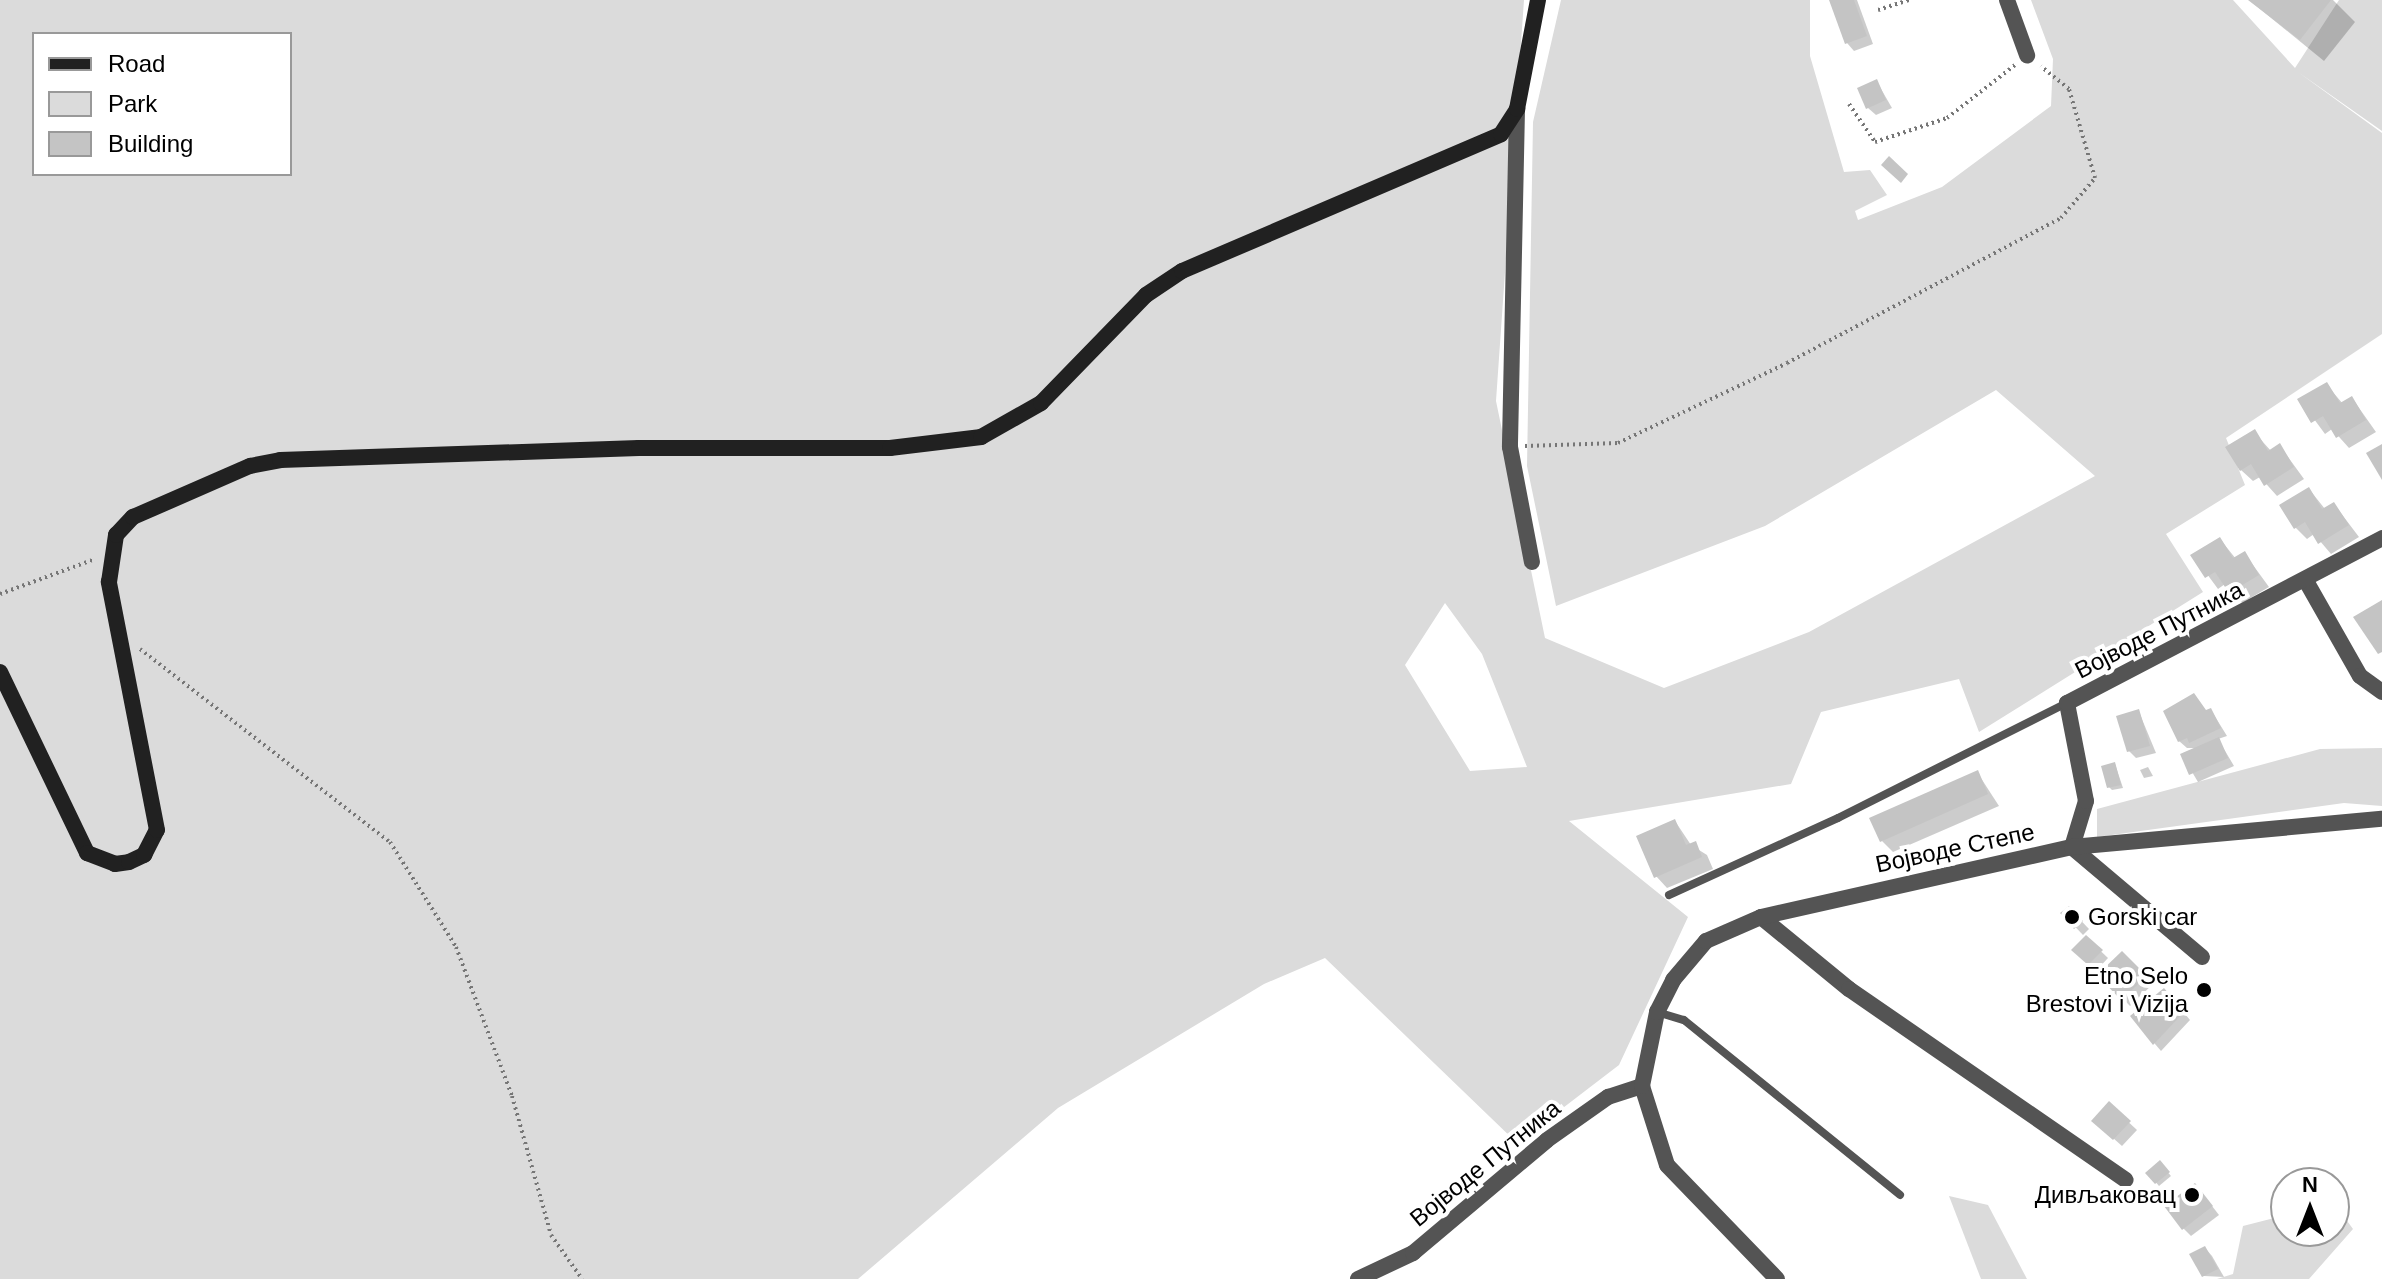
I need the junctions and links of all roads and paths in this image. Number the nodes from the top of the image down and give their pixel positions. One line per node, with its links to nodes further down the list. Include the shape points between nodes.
1 (1538, 0): 7 (street)
2 (1909, 0): 4 (path)
3 (2007, 0): 5 (street)
4 (1878, 10)
5 (2027, 55): 6 (path, via 1947,118 1875,142); 8 (path, via 2069,89 2095,178 2061,218 1787,363 1618,443)
6 (1849, 104)
7 (1517, 109): 8 (street); 10 (street, via 1501,134 1458,157 1182,271 1146,295 1041,403 981,437 890,448 639,448 280,460 250,466 156,504 127,522)
8 (1510, 447): 11 (street)
9 (2382, 538): 12 (street, Војводе Путника)
10 (109, 555): 13 (path); 14 (street)
11 (1532, 562)
12 (2306, 581): 16 (street, via 2360,676); 17 (street, Војводе Путника)
13 (0, 594)
14 (119, 632): 15 (street, via 156,814 154,842 129,862 115,864 87,853 18,699); 27 (path, via 390,842 456,947 512,1096 551,1235)
15 (0, 672)
16 (2382, 692)
17 (2067, 703): 19 (street, Војводе Путника, via 2086,801); 20 (lane, via 1838,818)
18 (2382, 819): 19 (street, Војводе Степе)
19 (2072, 847): 21 (street, Војводе Степе); 22 (street)
20 (1669, 895)
21 (1761, 917): 23 (street, Војводе Степе, via 1706,941 1673,980); 25 (street, via 1849,989)
22 (2202, 957)
23 (1657, 1012): 24 (street, Војводе Степе); 26 (lane, via 1684,1020)
24 (1642, 1086): 28 (street, Војводе Путника, via 1608,1097 1547,1140 1413,1253); 29 (street, via 1667,1165)
25 (2126, 1180)
26 (1900, 1195)
27 (582, 1279)
28 (1358, 1279)
29 (1777, 1279)

